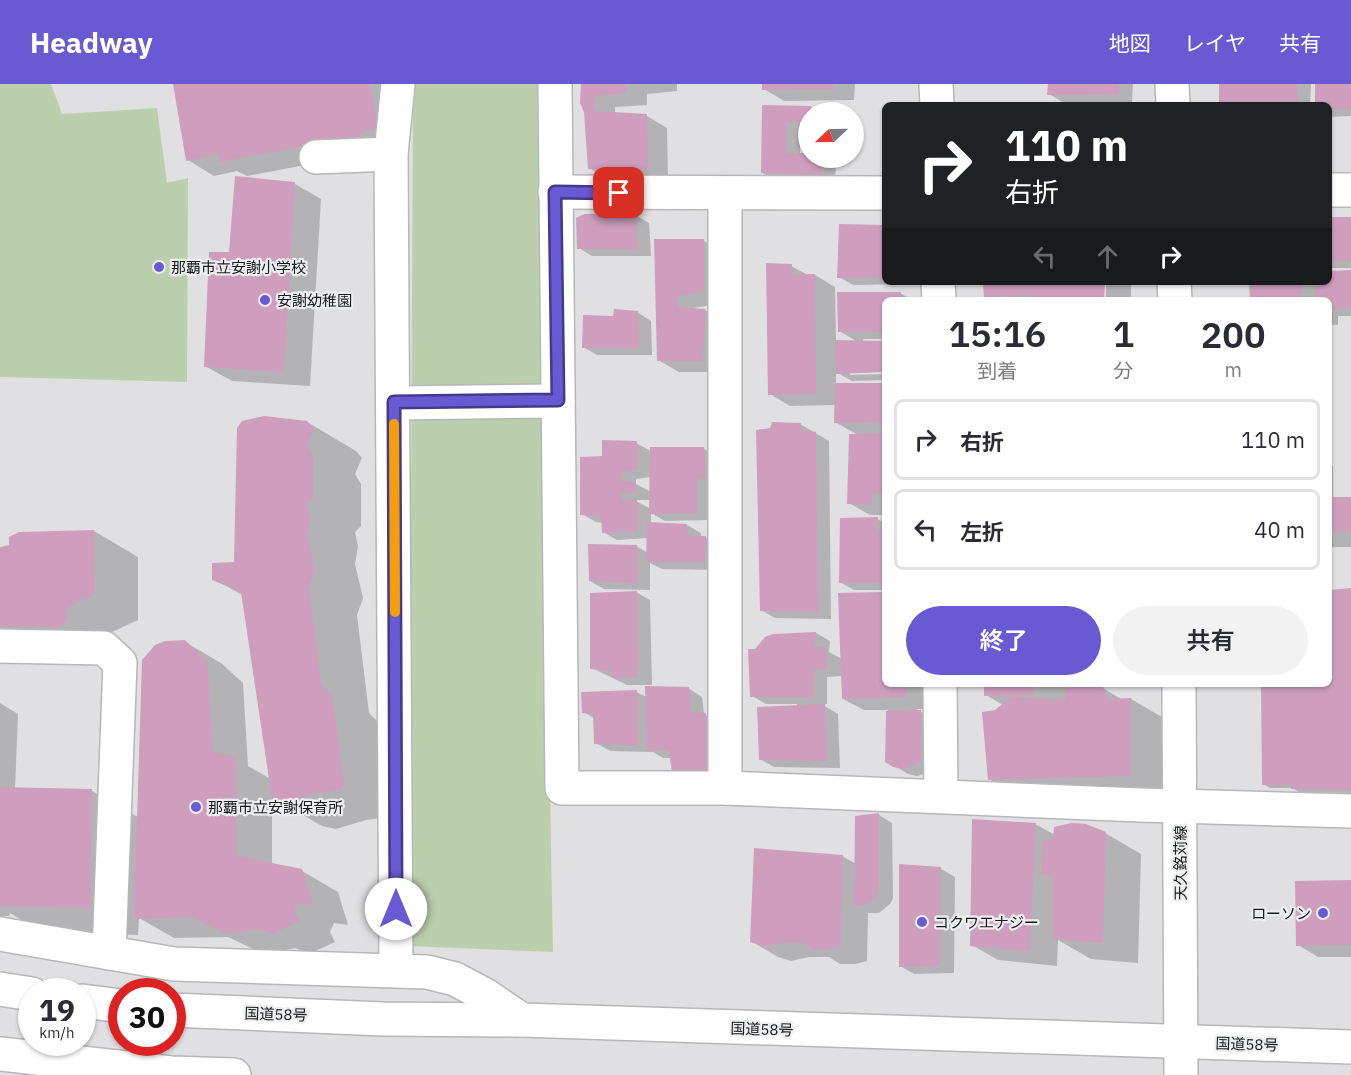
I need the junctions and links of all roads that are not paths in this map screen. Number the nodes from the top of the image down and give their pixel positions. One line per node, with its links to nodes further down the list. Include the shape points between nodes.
1 (398, 84): 7 (main road)
2 (555, 84): 11 (main road)
3 (936, 84): 5 (main road)
4 (1173, 84): 6 (main road)
5 (936, 102)
6 (1173, 102)
7 (391, 154): 8 (main road); 15 (main road)
8 (316, 157)
9 (1332, 190): 10 (main road)
10 (1351, 190)
11 (555, 192): 13 (main road); 14 (main road)
12 (882, 193): 13 (main road)
13 (725, 194): 19 (main road)
14 (558, 400): 15 (main road); 19 (main road, via 562,788)
15 (394, 402): 25 (main road)
16 (0, 646): 24 (main road, via 104,648 120,663)
17 (940, 687): 20 (main road)
18 (1179, 687): 21 (main road, 天久銘苅線)
19 (725, 788): 20 (main road)
20 (941, 795): 21 (main road)
21 (1179, 806): 22 (main road); 32 (main road, 天久銘苅線)
22 (1351, 811)
23 (0, 934): 24 (main road)
24 (110, 953): 25 (main road, via 174,964)
25 (396, 970): 31 (main road, via 455,979)
26 (0, 989): 27 (main road)
27 (18, 992)
28 (0, 1003): 29 (main road)
29 (18, 1004)
30 (186, 1011): 31 (main road, 国道58号)
31 (522, 1020): 32 (main road, 国道58号)
32 (1180, 1042): 33 (main road, 国道58号); 37 (main road, 天久銘苅線)
33 (1351, 1047)
34 (0, 1054): 35 (main road)
35 (158, 1074): 36 (main road)
36 (234, 1075)
37 (1181, 1075)

